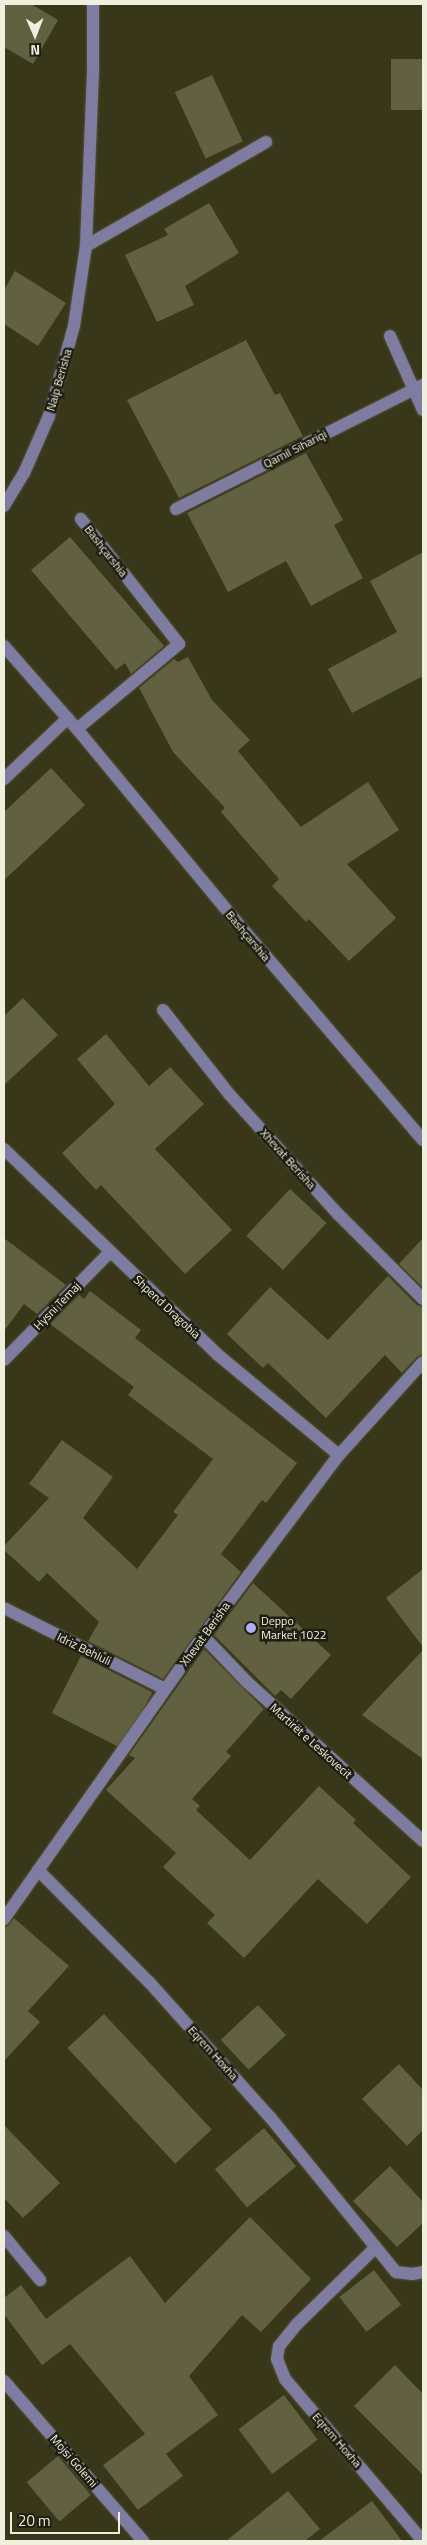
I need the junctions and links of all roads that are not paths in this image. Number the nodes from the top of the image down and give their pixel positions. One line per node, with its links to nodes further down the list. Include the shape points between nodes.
1 (93, 4): 3 (street, Naip Berisha)
2 (266, 142): 3 (street)
3 (86, 246): 7 (street, Naip Berisha, via 74,326 49,416 24,473)
4 (390, 336): 5 (street)
5 (418, 387): 6 (street); 8 (street, Qamil Sihariqi)
6 (423, 410)
7 (4, 506)
8 (176, 509)
9 (81, 519): 12 (street, Bashçarshia, via 179,644)
10 (4, 646): 11 (street, Bashçarshia)
11 (68, 718): 12 (street, Bashçarshia); 13 (street)
12 (77, 729): 15 (street, Bashçarshia)
13 (4, 779)
14 (163, 1010): 18 (street, Xhevat Berisha, via 230,1096 338,1214)
15 (423, 1140)
16 (4, 1149): 17 (street, Shpend Dragobia)
17 (110, 1252): 19 (street, Hysni Temaj); 21 (street, Shpend Dragobia, via 218,1355)
18 (423, 1299)
19 (4, 1360)
20 (423, 1362): 21 (street, Xhevat Berisha)
21 (339, 1455): 23 (street, Xhevat Berisha)
22 (4, 1608): 24 (street, Idriz Behluli)
23 (203, 1636): 24 (street, Xhevat Berisha); 25 (street, Martirët e Leskovecit, via 247,1682)
24 (165, 1689): 26 (street, Xhevat Berisha)
25 (423, 1841)
26 (38, 1870): 27 (street, Xhevat Berisha); 29 (street, Eqrem Hoxha, via 164,1998 270,2117)
27 (4, 1919)
28 (4, 2236): 31 (street)
29 (375, 2248): 30 (street, Eqrem Hoxha, via 396,2272); 34 (street, Eqrem Hoxha, via 297,2324 278,2346 277,2359 285,2379)
30 (423, 2272)
31 (40, 2280)
32 (4, 2381): 33 (street, Mojsi Golemi)
33 (143, 2541)
34 (423, 2541)

